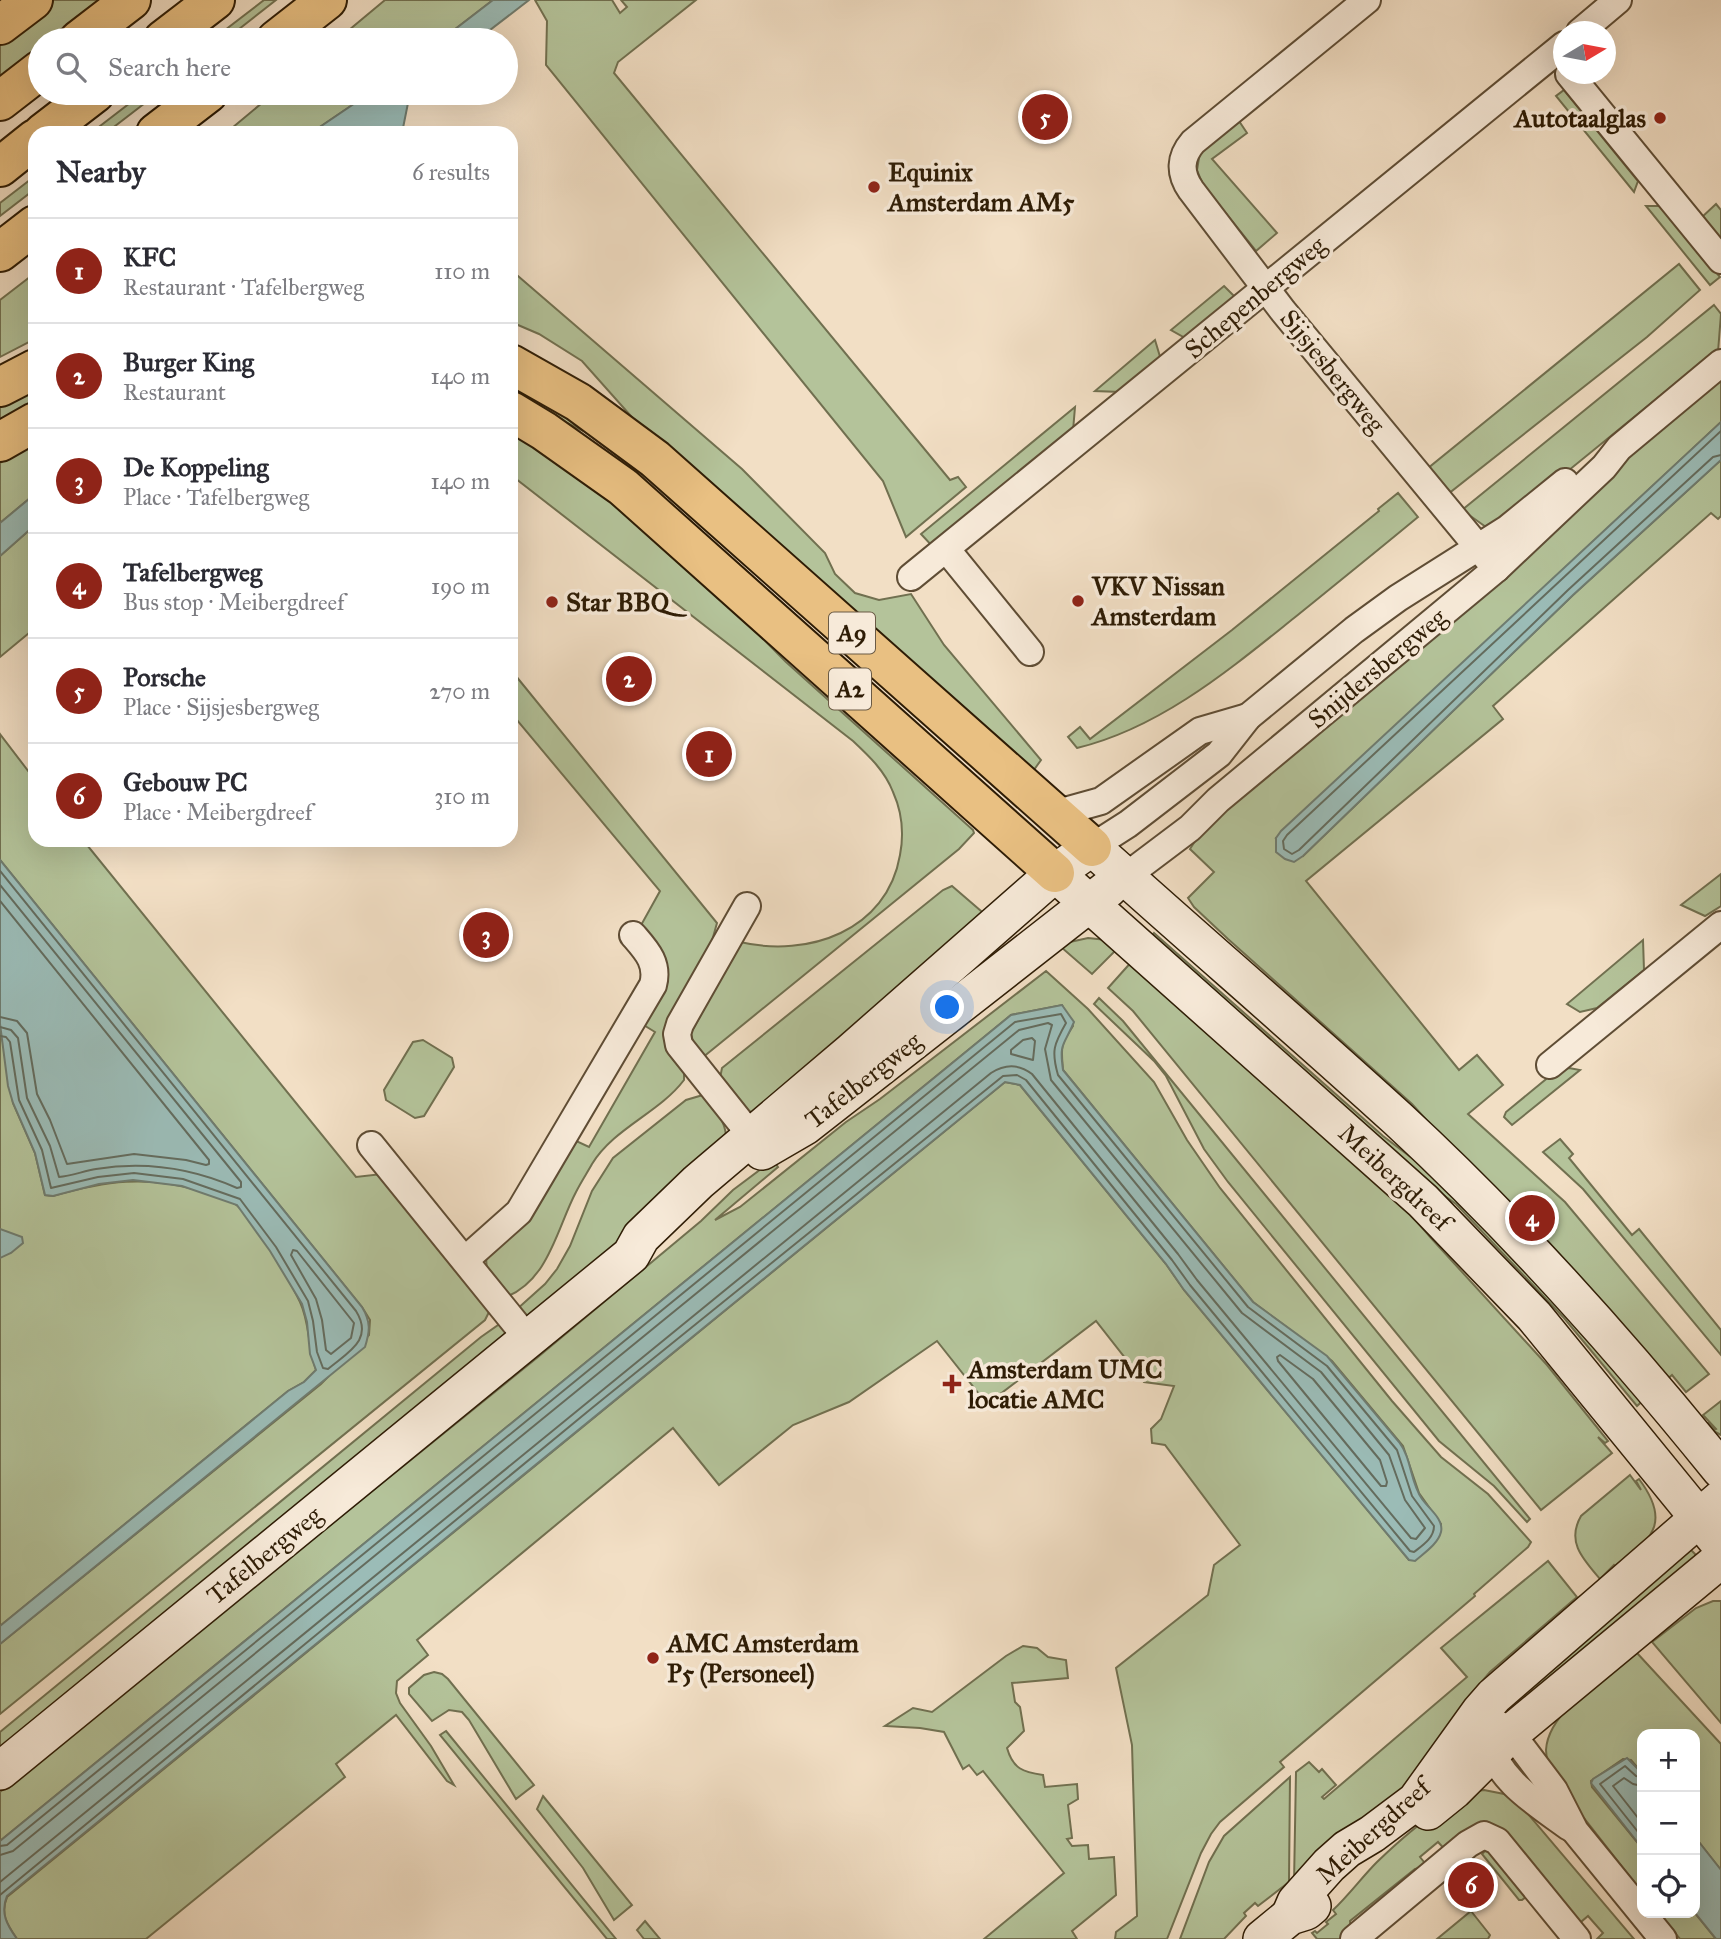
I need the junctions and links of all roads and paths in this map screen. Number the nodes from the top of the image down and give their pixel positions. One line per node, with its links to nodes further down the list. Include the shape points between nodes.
1 (33, 0): 8 (highway)
2 (131, 0): 9 (highway)
3 (215, 0): 10 (highway)
4 (327, 0): 11 (highway)
5 (1367, 0): 25 (street, Sijsjesbergweg, via 1193,142 1184,155 1185,182)
6 (1618, 0): 7 (street)
7 (1593, 21)
8 (0, 25)
9 (95, 28)
10 (179, 28)
11 (291, 28)
12 (1553, 67): 25 (street, Schepenbergweg)
13 (28, 79): 15 (highway)
14 (1581, 84): 24 (street)
15 (0, 101)
16 (79, 105): 18 (highway)
17 (192, 105): 19 (highway)
18 (52, 126)
19 (165, 126)
20 (28, 145): 21 (highway)
21 (0, 167)
22 (28, 230): 23 (highway)
23 (0, 252)
24 (1721, 260)
25 (1266, 287): 34 (street, Sijsjesbergweg); 35 (street, Schepenbergweg)
26 (1721, 363): 33 (street, Snijdersbergweg)
27 (518, 368): 40 (highway, A9, via 578,402 655,459)
28 (28, 373): 29 (highway)
29 (0, 387)
30 (518, 415): 42 (highway, A2, via 623,487)
31 (28, 426): 32 (highway)
32 (0, 442)
33 (1619, 448): 34 (street, Snijdersbergweg, via 1595,457); 36 (street, Snijdersbergweg)
34 (1477, 549): 36 (street, Sijsjesbergweg); 39 (street, Snijdersbergweg, via 1354,630)
35 (947, 550): 37 (street, Schepenbergweg); 38 (street)
36 (1496, 569): 43 (street, Snijdersbergweg, via 1190,828)
37 (911, 576)
38 (1030, 652)
39 (1248, 717): 40 (street, Snijdersbergweg, via 1200,731 1101,801); 41 (street, Snijdersbergweg, via 1219,754)
40 (1052, 811): 41 (highway, A9)
41 (1092, 847): 42 (street, Tafelbergweg); 43 (street, Meibergdreef)
42 (1055, 873): 44 (street, Meibergdreef); 49 (street, Tafelbergweg)
43 (1125, 877): 44 (street, Tafelbergweg); 53 (street, Meibergdreef, via 1398,1119 1522,1241 1630,1358)
44 (1089, 903): 49 (street, Tafelbergweg, via 805,1126); 54 (street, Meibergdreef, via 1423,1201)
45 (747, 906): 49 (street, via 677,1034 679,1045)
46 (1721, 925): 48 (street)
47 (634, 934): 51 (street, via 653,961 653,985 519,1212)
48 (1550, 1065)
49 (758, 1144): 52 (street, Tafelbergweg, via 698,1182 641,1237 631,1255)
50 (371, 1145): 51 (street)
51 (465, 1260): 52 (street)
52 (528, 1339): 59 (street, Tafelbergweg)
53 (1721, 1470)
54 (1710, 1508): 55 (street, Meibergdreef); 57 (street, Meibergdreef)
55 (1721, 1545)
56 (1721, 1559): 58 (street, Meibergdreef)
57 (1480, 1712): 58 (street); 60 (street, Meibergdreef, via 1416,1801 1329,1865 1296,1902)
58 (1501, 1744): 60 (street, Meibergdreef, via 1454,1790 1306,1911); 64 (street, via 1554,1790 1575,1831)
59 (0, 1771)
60 (1290, 1916): 61 (street, Meibergdreef)
61 (1262, 1939)
62 (1354, 1939): 63 (street, via 1484,1835 1497,1841)
63 (1577, 1939)
64 (1663, 1939)

